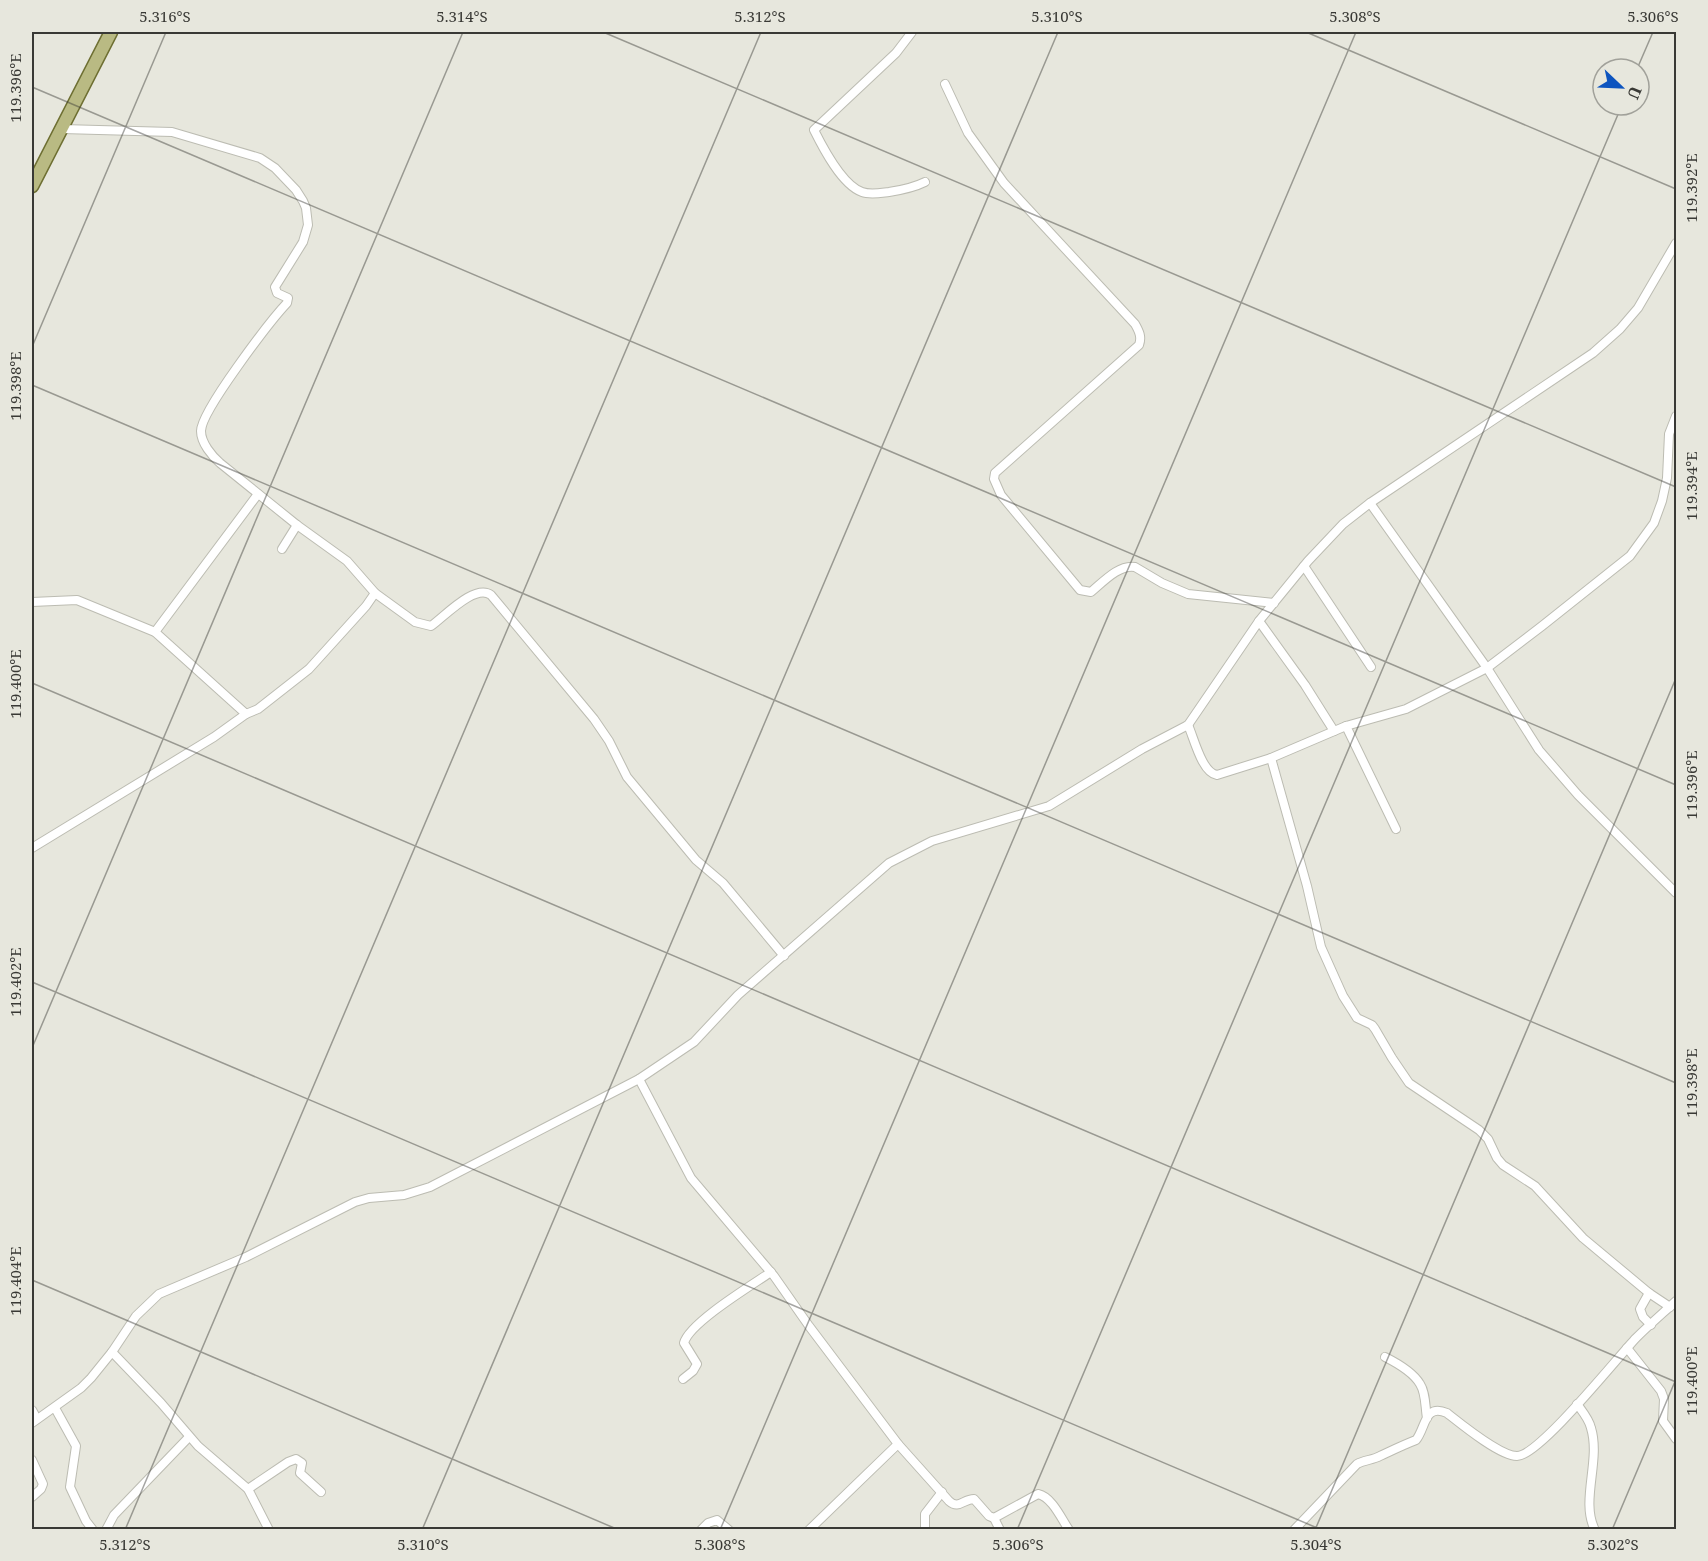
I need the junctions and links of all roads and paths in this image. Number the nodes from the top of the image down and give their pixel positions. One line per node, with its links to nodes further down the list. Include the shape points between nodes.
1 (111, 32): 4 (main road)
2 (912, 32): 5 (street, via 814,130 844,178 862,192 903,190)
3 (945, 84): 16 (street, via 968,133 1004,183 1135,324 1141,339 1139,345 994,473 1001,495 1084,592 1091,592 1119,570 1133,566 1188,594)
4 (62, 129): 6 (main road); 9 (street, via 172,132 216,144 260,158 285,178 303,201 308,225 303,242 275,287 277,293 286,296 287,303 228,381 201,428 212,456)
5 (925, 182)
6 (32, 186)
7 (1677, 243): 10 (street, via 1638,308 1593,353)
8 (1677, 416): 20 (street, via 1669,434 1662,501 1654,523 1637,548)
9 (258, 494): 11 (street); 18 (street)
10 (1370, 503): 13 (street); 20 (street)
11 (297, 525): 12 (street); 14 (street, via 347,561)
12 (282, 549)
13 (1304, 566): 16 (street); 19 (street)
14 (375, 593): 21 (street, via 309,669); 29 (street, via 415,622 431,626 478,592 491,594 594,719 627,777)
15 (32, 602): 18 (street, via 77,600)
16 (1275, 603): 17 (street)
17 (1259, 621): 22 (street); 24 (street)
18 (155, 632): 21 (street)
19 (1371, 667)
20 (1487, 668): 23 (street, via 1406,709); 28 (street, via 1539,750 1578,795)
21 (246, 714): 27 (street)
22 (1188, 724): 25 (street, via 1212,774); 29 (street, via 1049,806 932,841 900,857 875,874)
23 (1346, 726): 24 (street); 26 (street)
24 (1334, 731): 25 (street)
25 (1271, 758): 32 (street, via 1321,947 1357,1017 1376,1029 1409,1083 1479,1130 1503,1166 1535,1186 1583,1238)
26 (1396, 829)
27 (32, 848)
28 (1677, 893)
29 (784, 956): 30 (street, via 738,995 694,1042)
30 (639, 1079): 31 (street, via 691,1178); 36 (street, via 440,1183 404,1195 355,1202 246,1257 159,1294 136,1316)
31 (771, 1272): 38 (street, via 701,1322 686,1338 684,1343 697,1364); 46 (street)
32 (1650, 1293): 33 (street); 34 (street, via 1640,1309)
33 (1673, 1304): 34 (street)
34 (1651, 1325): 35 (street)
35 (1627, 1348): 39 (street); 45 (street, via 1660,1391 1664,1399 1663,1420)
36 (112, 1352): 40 (street, via 81,1388); 44 (street)
37 (1385, 1357): 42 (street, via 1420,1383)
38 (683, 1379)
39 (1577, 1404): 42 (street, via 1534,1448 1517,1456 1476,1437 1445,1412 1433,1412); 63 (street, via 1591,1427 1593,1440 1588,1505)
40 (55, 1408): 43 (street); 53 (street, via 76,1446 70,1487)
41 (32, 1410): 43 (street)
42 (1427, 1418): 62 (street, via 1416,1440 1357,1464)
43 (34, 1421)
44 (189, 1437): 48 (street); 54 (street, via 114,1515)
45 (1677, 1439)
46 (898, 1444): 50 (street); 58 (street)
47 (32, 1460): 51 (street, via 43,1484)
48 (248, 1489): 49 (street, via 296,1459 302,1463 300,1473); 55 (street)
49 (321, 1492)
50 (942, 1492): 52 (street, via 956,1505 974,1499); 59 (street, via 925,1514)
51 (32, 1497)
52 (994, 1518): 60 (street); 61 (street, via 1038,1494 1049,1501)
53 (93, 1530)
54 (106, 1530)
55 (269, 1530)
56 (701, 1530): 57 (street, via 717,1520)
57 (729, 1530)
58 (809, 1530)
59 (925, 1530)
60 (1000, 1530)
61 (1069, 1530)
62 (1294, 1530)
63 (1595, 1530)

